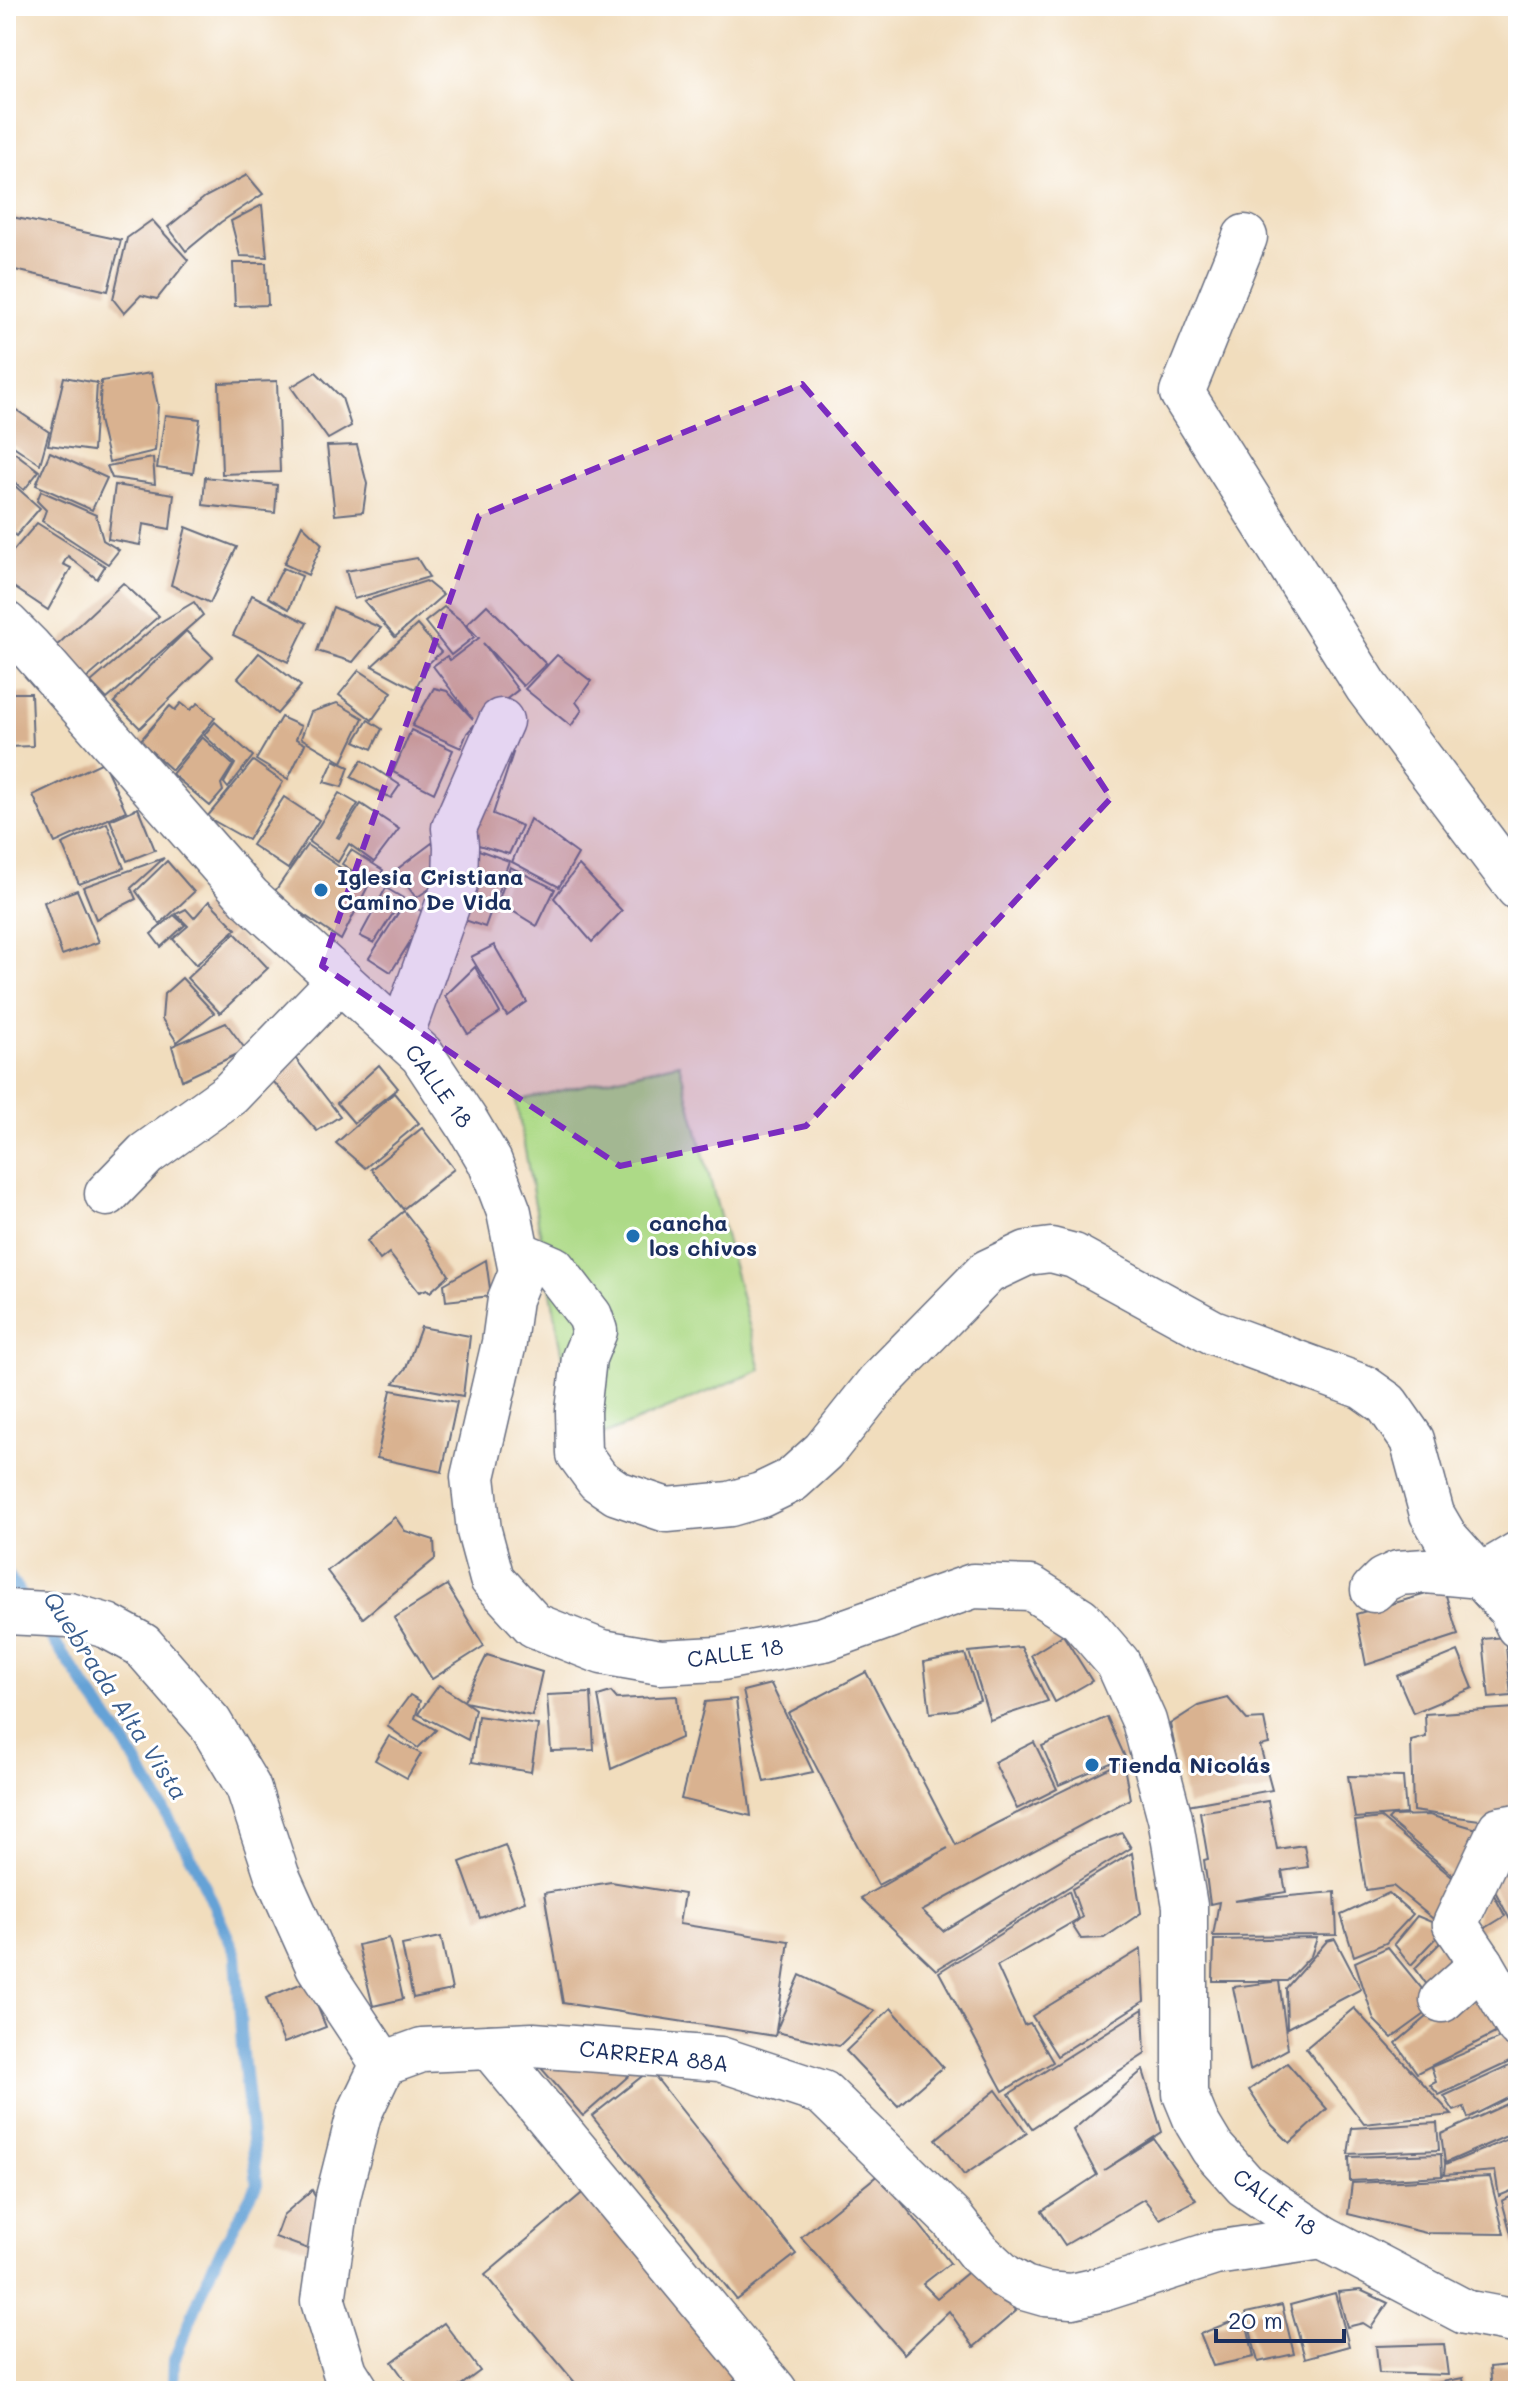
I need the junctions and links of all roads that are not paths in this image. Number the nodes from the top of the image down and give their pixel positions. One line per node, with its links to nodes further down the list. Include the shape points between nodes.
1 (1245, 237): 4 (street, via 1182,393 1367,687)
2 (6, 624): 5 (street, CALLE 18, via 249,897)
3 (501, 721): 6 (street, via 454,828 455,884)
4 (1518, 888)
5 (340, 980): 6 (street, CALLE 18); 7 (street, via 230,1094 146,1154)
6 (401, 1036): 8 (street, CALLE 18, via 422,1055 490,1162)
7 (107, 1194)
8 (518, 1253): 10 (street, via 553,1268 590,1316 595,1331 584,1358 579,1454 598,1480 617,1493 667,1510 730,1504 792,1480 987,1272 1027,1253 1051,1250 1074,1256 1213,1332 1363,1387 1387,1404 1412,1440 1432,1514); 20 (street, CALLE 18, via 521,1272 510,1299 473,1477 492,1579 534,1625 602,1652 660,1662 718,1659 824,1639 973,1586 1031,1588 1080,1619 1118,1663 1144,1721 1170,1818 1185,1906 1185,2094 1197,2123 1245,2185)
9 (1518, 1554): 10 (street)
10 (1481, 1576): 11 (street, via 1398,1573); 13 (street)
11 (1373, 1590)
12 (6, 1612): 19 (street, via 69,1615 107,1626 142,1645 210,1723 248,1787 277,1875 318,1966)
13 (1518, 1626)
14 (1518, 1826): 15 (street, via 1500,1829 1455,1924)
15 (1498, 1972): 16 (street); 17 (street)
16 (1442, 2000)
17 (1518, 2026)
18 (490, 2047): 19 (street, CARRERA 88A, via 422,2050); 20 (street, CARRERA 88A, via 533,2045 720,2059 823,2093 1004,2276 1045,2294 1072,2296 1215,2253); 23 (street)
19 (383, 2064): 22 (street, via 359,2114 338,2197 323,2301)
20 (1322, 2237): 21 (street, CALLE 18, via 1465,2312)
21 (1518, 2322)
22 (347, 2385)
23 (775, 2391)

